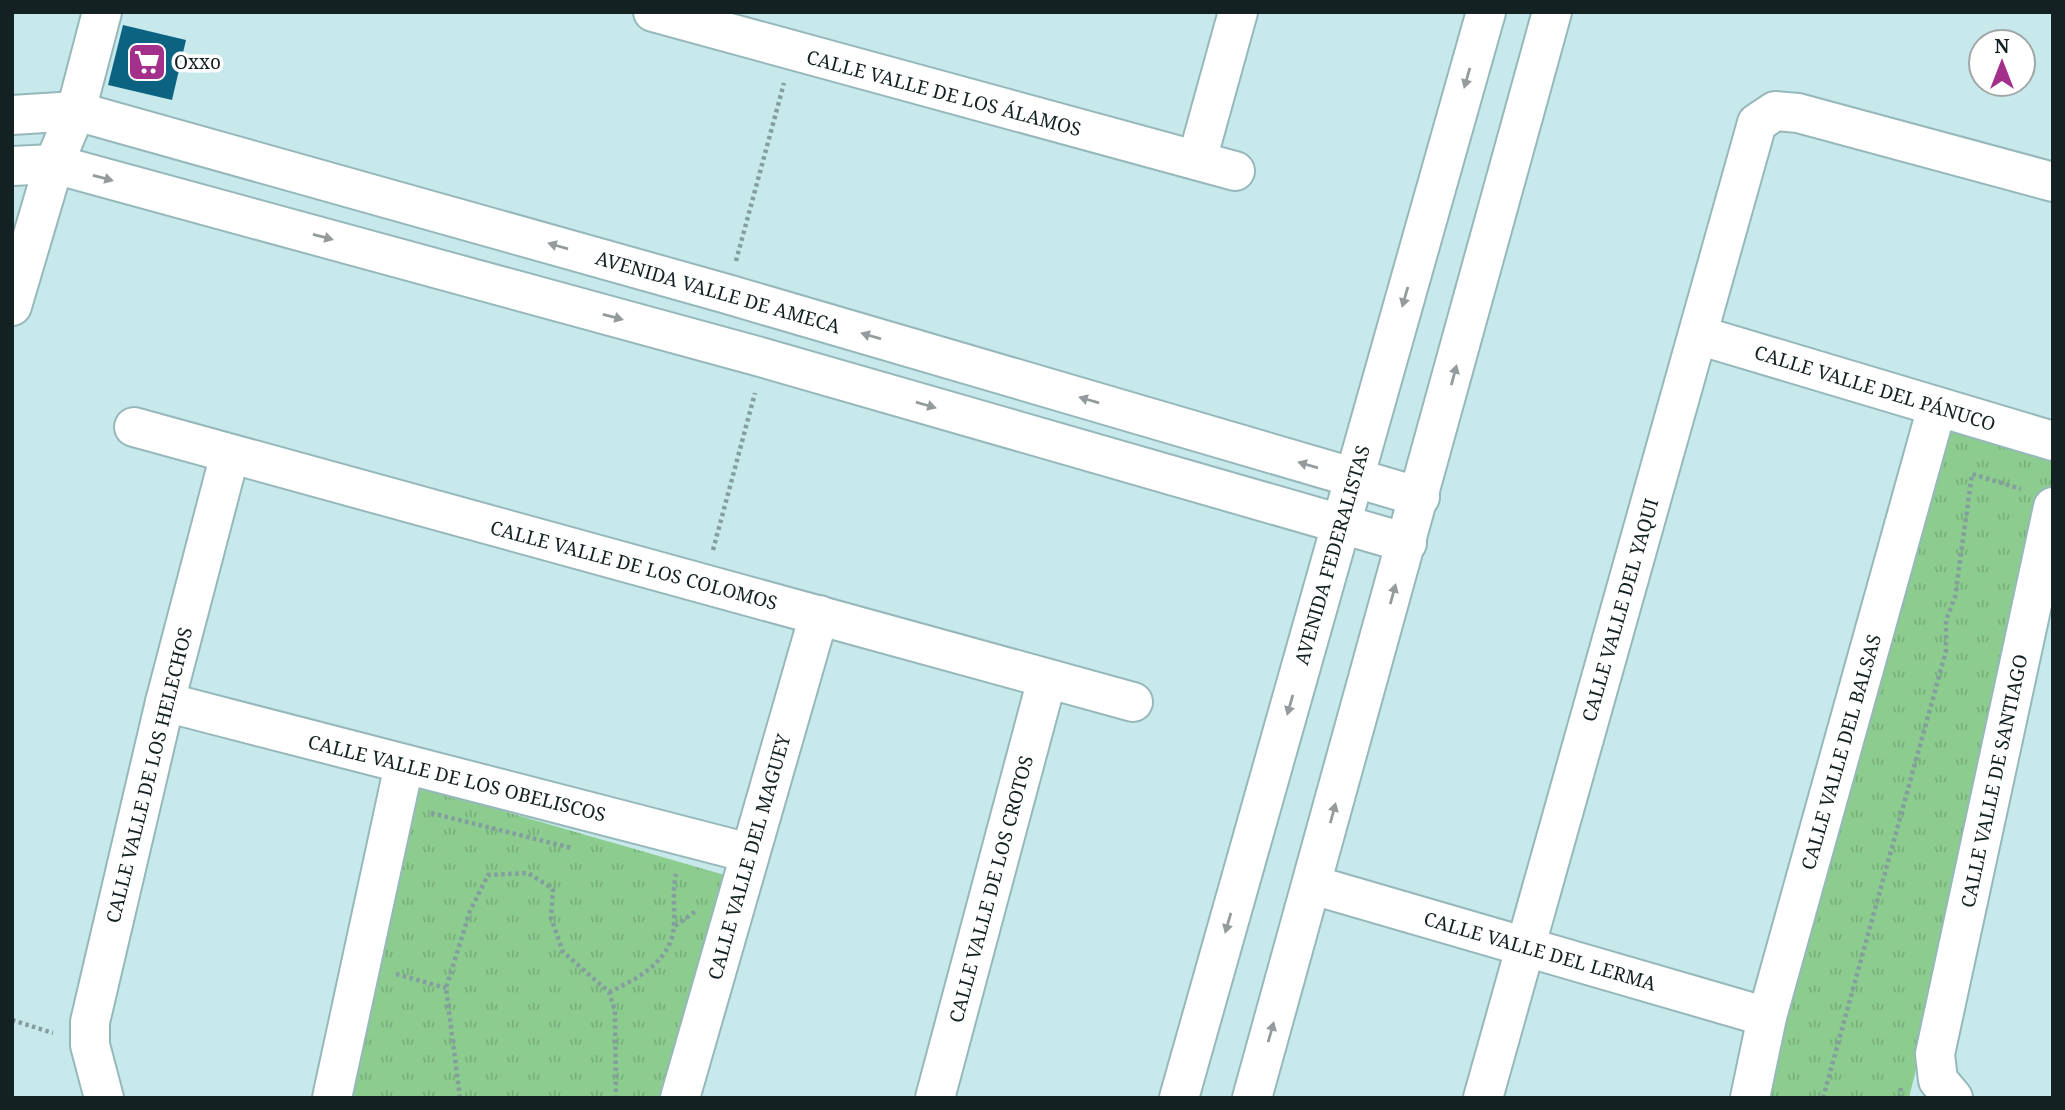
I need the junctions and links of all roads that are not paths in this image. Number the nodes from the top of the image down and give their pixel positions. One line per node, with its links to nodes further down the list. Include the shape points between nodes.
1 (102, 12): 6 (street)
2 (653, 12): 8 (street, CALLE VALLE DE LOS ÁLAMOS)
3 (1238, 12): 8 (street)
4 (1486, 12): 19 (street, AVENIDA FEDERALISTAS, one-way to 19)
5 (1552, 12): 20 (street, one-way to 5)
6 (76, 111): 7 (street, AVENIDA VALLE DE AMECA); 9 (street); 19 (street, AVENIDA VALLE DE AMECA, one-way to 6, via 727,294)
7 (12, 115)
8 (1198, 160): 11 (street, CALLE VALLE DE LOS ÁLAMOS)
9 (54, 164): 10 (street); 13 (street); 22 (street, one-way to 22, via 764,358)
10 (12, 166)
11 (1235, 171)
12 (2051, 174): 14 (street, CALLE VALLE DEL YAQUI, via 1775,111 1758,123)
13 (12, 306)
14 (1698, 335): 15 (street, CALLE VALLE DEL PÁNUCO); 31 (street, CALLE VALLE DEL YAQUI)
15 (1937, 407): 17 (street, CALLE VALLE DEL PÁNUCO); 32 (street, CALLE VALLE DEL BALSAS)
16 (134, 427): 18 (street, CALLE VALLE DE LOS COLOMOS)
17 (2053, 441)
18 (230, 454): 24 (street, CALLE VALLE DE LOS COLOMOS); 26 (street, CALLE VALLE DE LOS HELECHOS)
19 (1354, 478): 20 (street, AVENIDA VALLE DE AMECA); 22 (street, AVENIDA FEDERALISTAS)
20 (1420, 497): 23 (street)
21 (2036, 504): 41 (street, CALLE VALLE DE SANTIAGO, via 1935,1054 1938,1080)
22 (1341, 525): 23 (street); 37 (street, AVENIDA FEDERALISTAS, one-way to 37)
23 (1407, 543): 30 (street, one-way to 23)
24 (819, 615): 25 (street, CALLE VALLE DE LOS COLOMOS); 29 (street, CALLE VALLE DEL MAGUEY)
25 (1047, 680): 27 (street, CALLE VALLE DE LOS COLOMOS); 36 (street, CALLE VALLE DE LOS CROTOS)
26 (165, 702): 28 (street, CALLE VALLE DE LOS OBELISCOS); 33 (street, CALLE VALLE DE LOS HELECHOS, via 90,1022 90,1045)
27 (1133, 702)
28 (404, 765): 29 (street, CALLE VALLE DE LOS OBELISCOS); 34 (street)
29 (749, 853): 35 (street, CALLE VALLE DEL MAGUEY)
30 (1313, 885): 31 (street, CALLE VALLE DEL LERMA); 38 (street, one-way to 30)
31 (1526, 947): 32 (street, CALLE VALLE DEL LERMA); 39 (street, CALLE VALLE DEL YAQUI)
32 (1767, 1017): 40 (street, CALLE VALLE DEL BALSAS)
33 (104, 1098)
34 (332, 1098)
35 (680, 1098)
36 (935, 1098)
37 (1179, 1098)
38 (1252, 1098)
39 (1483, 1098)
40 (1750, 1098)
41 (1953, 1098)

